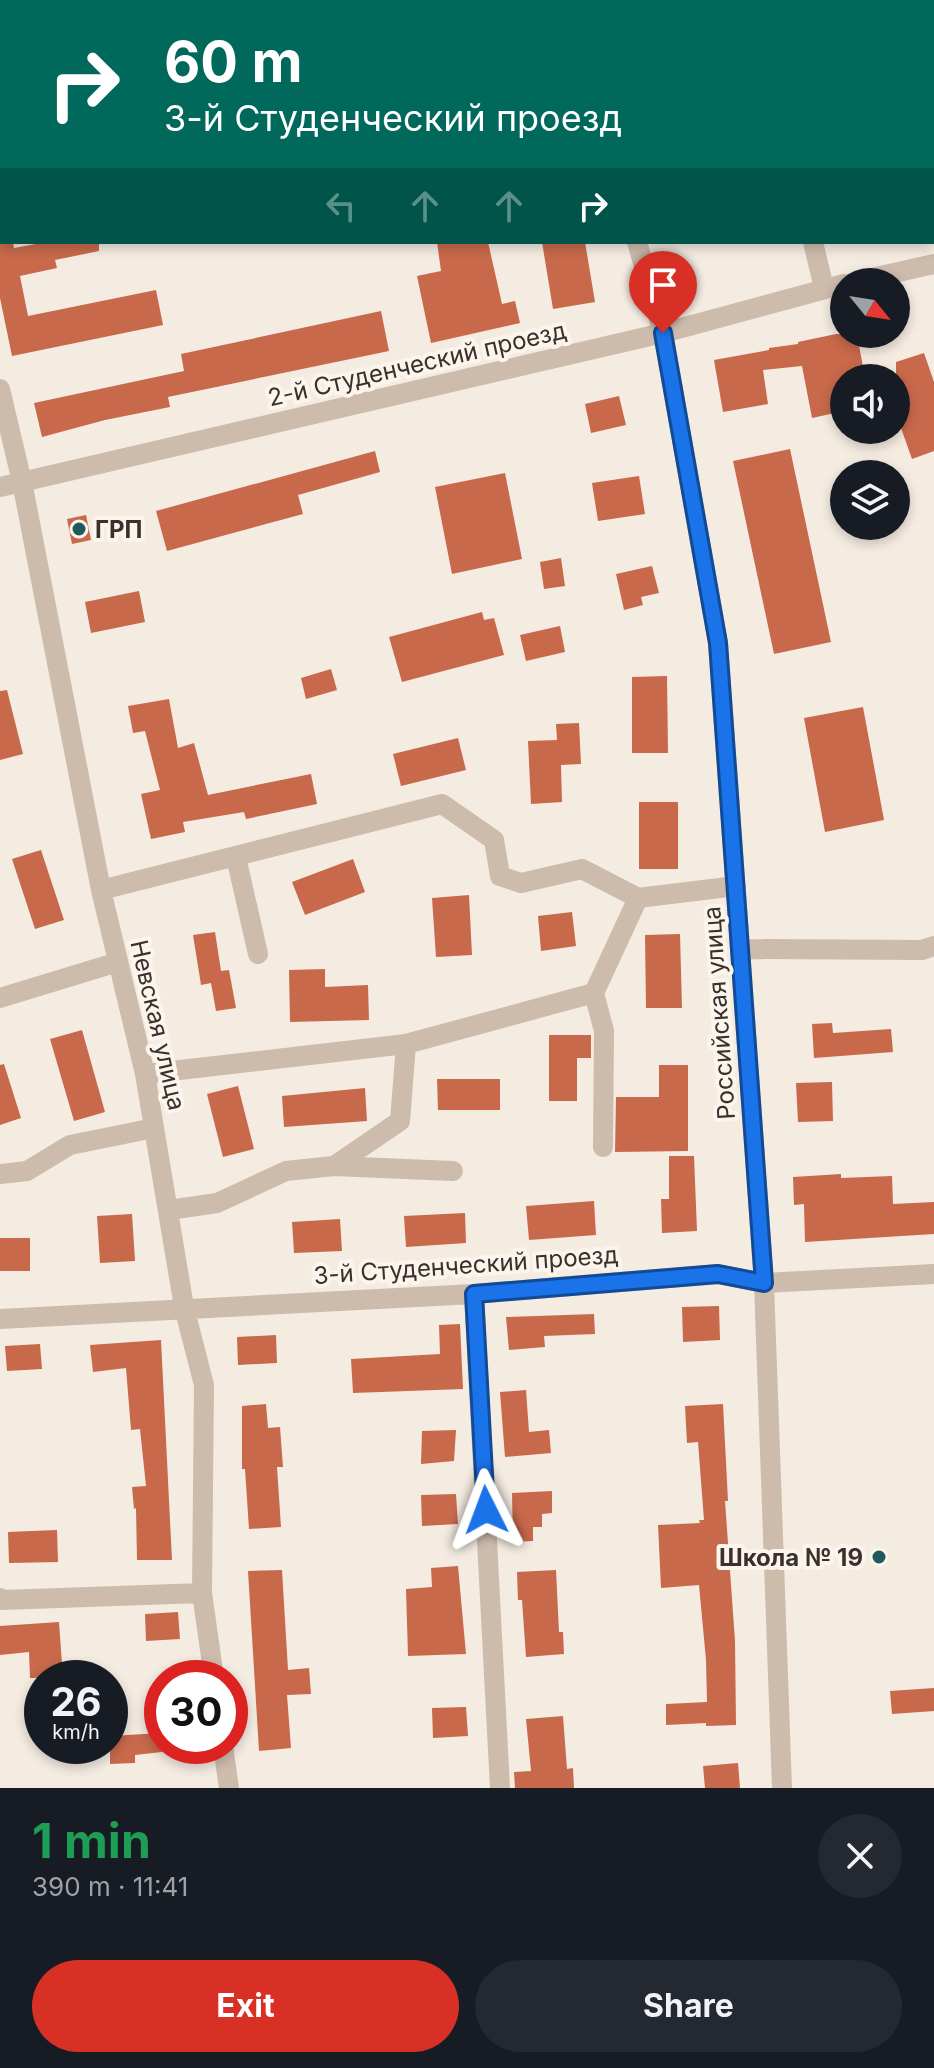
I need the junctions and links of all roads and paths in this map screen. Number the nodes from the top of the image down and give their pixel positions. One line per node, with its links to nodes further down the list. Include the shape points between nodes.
1 (638, 244): 7 (street, Российская улица)
2 (814, 244): 5 (street)
3 (934, 264): 4 (street)
4 (910, 269)
5 (830, 278)
6 (830, 287): 7 (street, 2-й Студенческий проезд)
7 (663, 333): 9 (street, 2-й Студенческий проезд); 12 (street, Российская улица, via 718,643)
8 (0, 389): 9 (street, Невская улица)
9 (22, 482): 10 (street, 2-й Студенческий проезд); 13 (street, Невская улица)
10 (0, 487)
11 (236, 857): 13 (street); 14 (street, via 442,804 494,840 500,876 521,883 582,869); 17 (street)
12 (736, 886): 14 (street); 16 (street, Российская улица)
13 (101, 890): 18 (street, Невская улица)
14 (638, 898): 19 (street)
15 (934, 946): 16 (street)
16 (740, 949): 30 (street, Российская улица)
17 (258, 954)
18 (118, 962): 20 (street); 22 (street, Невская улица)
19 (594, 993): 21 (street); 24 (street, via 604,1031)
20 (0, 998)
21 (406, 1044): 22 (street); 25 (street, via 400,1121)
22 (145, 1074): 23 (street, Невская улица)
23 (154, 1128): 27 (street, via 70,1145 27,1171); 28 (street, Невская улица)
24 (603, 1147)
25 (334, 1166): 26 (street); 28 (street, via 286,1171 217,1203)
26 (453, 1171)
27 (0, 1174)
28 (169, 1210): 32 (street, Невская улица)
29 (934, 1274): 30 (street, 3-й Студенческий проезд)
30 (764, 1283): 31 (street, 3-й Студенческий проезд, via 718,1274); 40 (street, Российская улица)
31 (474, 1294): 32 (street, 3-й Студенческий проезд); 39 (street)
32 (184, 1307): 33 (street, 3-й Студенческий проезд); 34 (street, Невская улица, via 204,1385)
33 (0, 1319)
34 (202, 1593): 35 (street); 36 (street, Невская улица)
35 (1, 1600)
36 (211, 1660)
37 (226, 1764): 38 (street)
38 (229, 1788)
39 (500, 1788)
40 (782, 1788)

